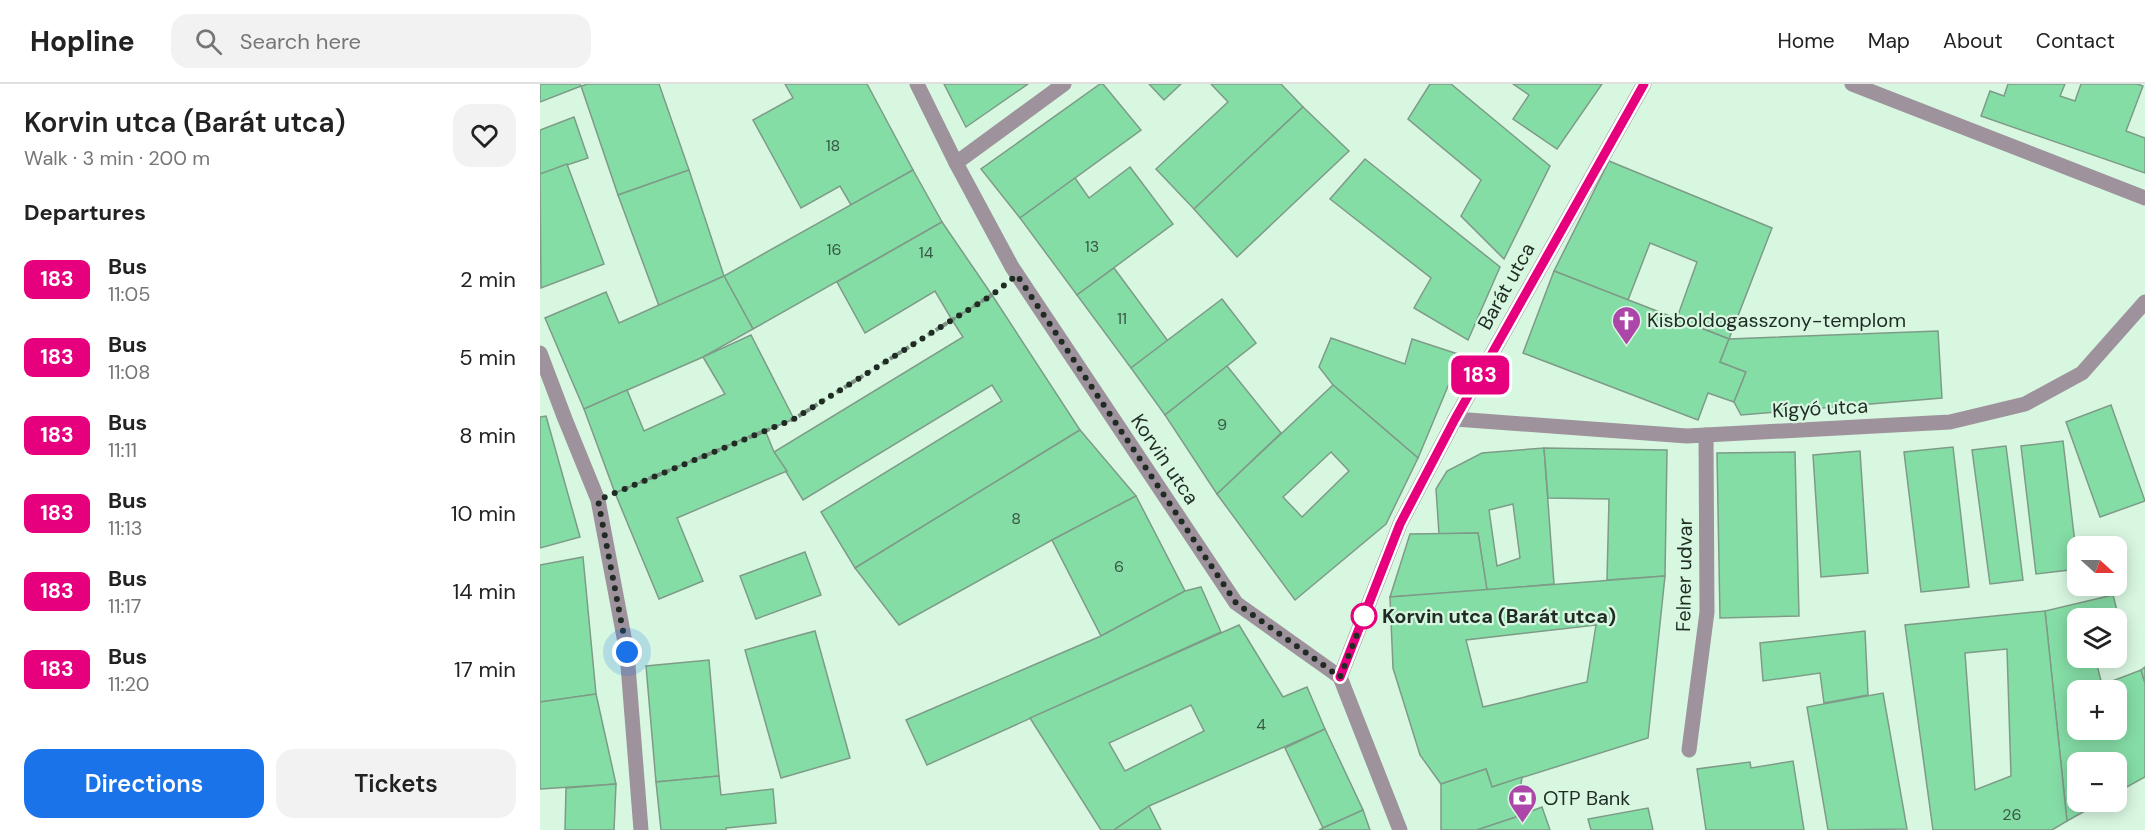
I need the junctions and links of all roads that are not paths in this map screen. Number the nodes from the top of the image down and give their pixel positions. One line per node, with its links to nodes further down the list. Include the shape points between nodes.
1 (917, 84): 5 (street, Korvin utca)
2 (1064, 84): 5 (street)
3 (1644, 84): 9 (street, Barát utca)
4 (1852, 84): 6 (street)
5 (956, 163): 11 (street, Korvin utca, via 1017,275 1236,603)
6 (2145, 198)
7 (2145, 302): 10 (street, Kígyó utca, via 2082,373 2025,404 1950,422)
8 (540, 353): 13 (street, via 598,500 627,652)
9 (1455, 419): 10 (street, Kígyó utca); 11 (street, Barát utca, via 1400,524)
10 (1706, 435): 12 (street, Felner udvar, via 1707,612)
11 (1340, 677): 14 (street)
12 (1689, 750)
13 (641, 830)
14 (1400, 830)

